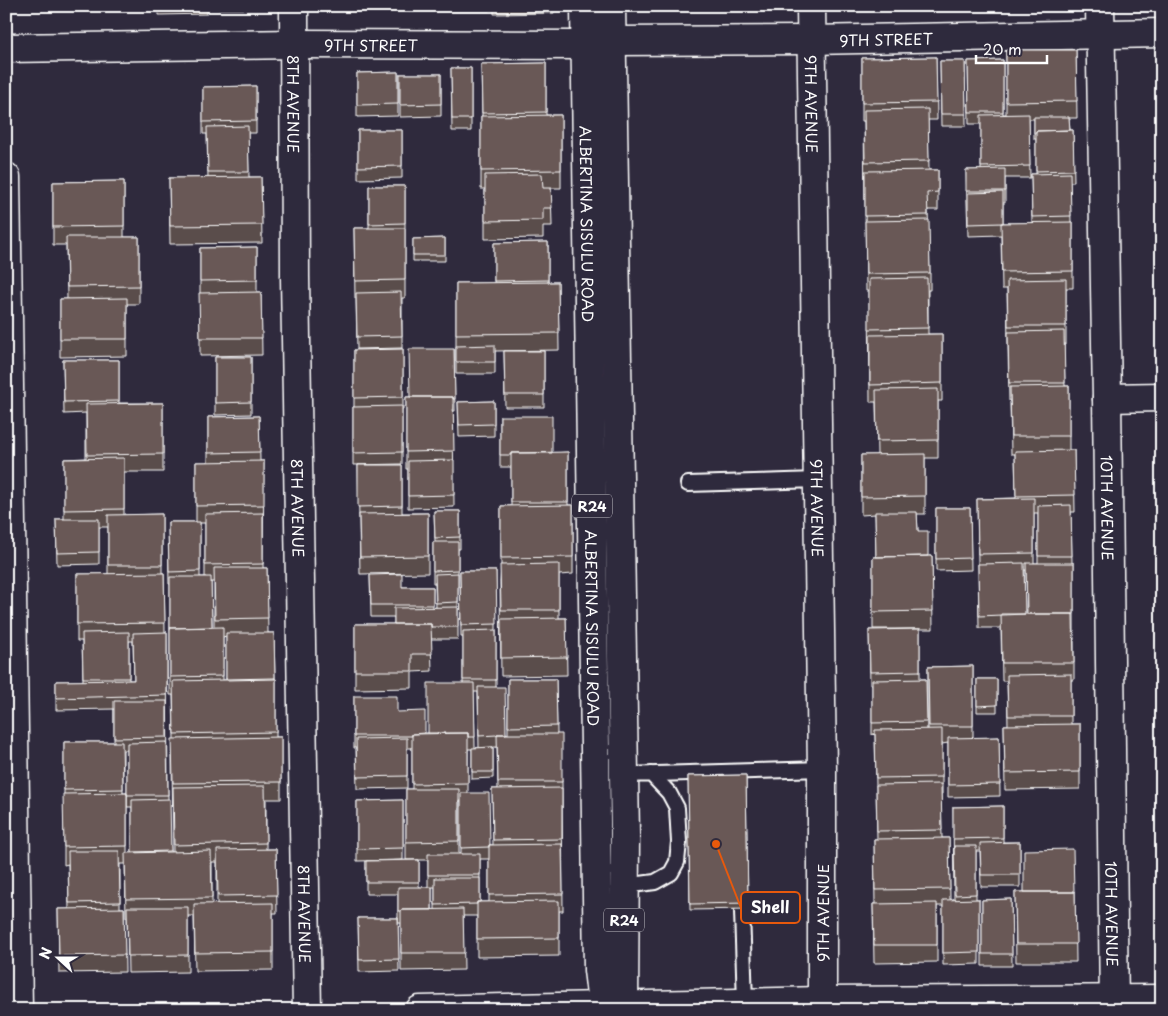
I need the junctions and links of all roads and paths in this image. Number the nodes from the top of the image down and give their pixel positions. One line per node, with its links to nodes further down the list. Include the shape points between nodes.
1 (294, 6): 10 (street, 8TH AVENUE)
2 (585, 6): 9 (street, ALBERTINA SISULU ROAD / R24)
3 (611, 6): 9 (street, ALBERTINA SISULU ROAD / R24)
4 (811, 6): 8 (street, 9TH AVENUE)
5 (1100, 6): 6 (street, 10TH AVENUE)
6 (1100, 33): 7 (street, 9TH STREET); 8 (street, 9TH STREET); 14 (street, 10TH AVENUE)
7 (1162, 33)
8 (811, 40): 9 (street, 9TH STREET); 15 (street, 9TH AVENUE)
9 (598, 43): 10 (street, 9TH STREET); 19 (street, ALBERTINA SISULU ROAD / R24); 26 (street, ALBERTINA SISULU ROAD / R24, via 598,970)
10 (295, 44): 11 (street, 9TH STREET); 28 (street, 8TH AVENUE, via 295,287)
11 (6, 48)
12 (6, 178): 27 (street)
13 (1162, 397): 14 (street)
14 (1107, 398): 24 (street, 10TH AVENUE)
15 (816, 480): 16 (lane); 17 (street, 9TH AVENUE)
16 (688, 484)
17 (822, 768): 18 (lane, via 738,776); 25 (street, 9TH AVENUE)
18 (652, 774): 19 (lane); 20 (lane, via 669,792 676,808 677,862 671,873 656,882)
19 (624, 775): 20 (street, ALBERTINA SISULU ROAD / R24)
20 (625, 886): 26 (street, ALBERTINA SISULU ROAD / R24)
21 (742, 910): 23 (lane)
22 (1162, 999): 24 (street)
23 (745, 1003): 25 (street); 26 (street)
24 (1114, 1005): 25 (street)
25 (822, 1006)
26 (613, 1008): 29 (street)
27 (18, 1010)
28 (307, 1010)
29 (420, 1010)

